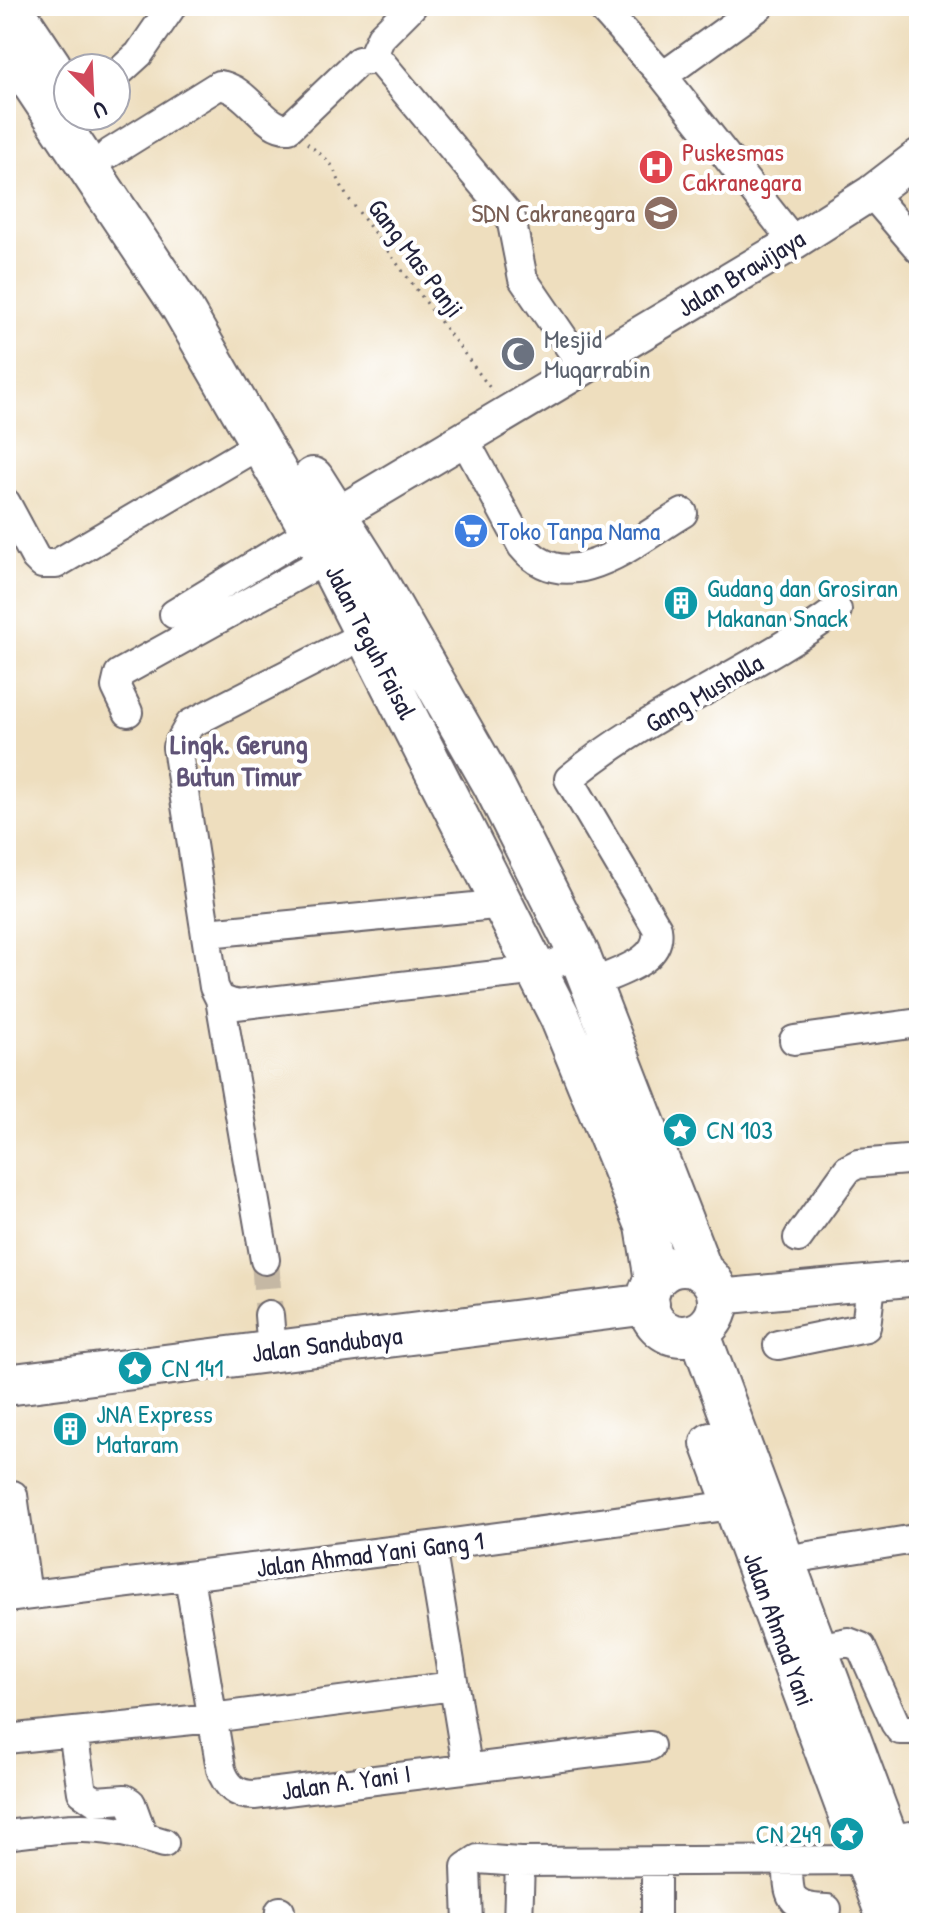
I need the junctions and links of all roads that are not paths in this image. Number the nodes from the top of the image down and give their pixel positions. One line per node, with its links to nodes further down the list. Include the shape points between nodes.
1 (11, 6): 10 (highway, Jalan Teguh Faisal)
2 (412, 6): 7 (street, via 381,37)
3 (600, 6): 9 (street)
4 (760, 6): 9 (street)
5 (170, 9): 8 (street)
6 (6, 44): 11 (highway, Jalan Teguh Faisal)
7 (369, 58): 14 (street, via 292,127 278,127 236,89 219,85); 19 (street, via 384,63 511,218 523,279)
8 (132, 60)
9 (663, 76): 17 (street)
10 (52, 80)
11 (52, 92)
12 (82, 132): 21 (highway, Jalan Teguh Faisal)
13 (90, 132): 14 (highway, Jalan Teguh Faisal)
14 (110, 153): 24 (highway, Jalan Teguh Faisal, via 273,408)
15 (919, 156): 16 (main road, Jalan Brawijaya)
16 (871, 193): 17 (main road, Jalan Brawijaya); 18 (street)
17 (794, 242): 19 (main road, Jalan Brawijaya)
18 (919, 249)
19 (584, 368): 20 (main road, Jalan Brawijaya)
20 (464, 439): 23 (street, via 522,546 552,568 572,571 590,566); 24 (main road, Jalan Brawijaya)
21 (262, 443): 22 (street, via 56,564 42,564 35,557); 24 (highway, Jalan Teguh Faisal)
22 (6, 503)
23 (683, 513)
24 (325, 535): 26 (street); 27 (highway, Jalan Teguh Faisal); 28 (street, via 119,674 116,687); 29 (highway, Jalan Teguh Faisal, via 368,565)
25 (837, 610): 33 (street, Gang Musholla, via 572,776 572,786 657,928 659,940 645,958)
26 (174, 614)
27 (366, 634): 30 (highway, Jalan Teguh Faisal); 32 (street, via 194,722 182,734 177,752)
28 (128, 712)
29 (493, 784): 30 (highway); 33 (highway, Jalan Teguh Faisal)
30 (453, 801): 31 (highway, Jalan Teguh Faisal)
31 (505, 904): 32 (street); 34 (highway, Jalan Teguh Faisal)
32 (207, 933): 35 (street)
33 (585, 969): 34 (street); 42 (highway, Jalan Teguh Faisal)
34 (539, 970): 35 (street, via 236,1005); 44 (highway, Jalan Teguh Faisal, via 646,1226)
35 (220, 999): 40 (street)
36 (919, 1023): 37 (street)
37 (794, 1040)
38 (919, 1159): 39 (street, via 848,1169)
39 (798, 1238)
40 (265, 1260)
41 (919, 1278): 43 (main road)
42 (710, 1284): 43 (main road); 44 (highway, via 688,1266 673,1267); 45 (highway, via 714,1317)
43 (871, 1284): 46 (street, via 866,1327)
44 (652, 1292): 45 (highway, via 660,1326); 47 (highway, Jalan Sandubaya, via 270,1333)
45 (686, 1333): 49 (highway, Jalan Ahmad Yani); 52 (highway)
46 (778, 1345)
47 (6, 1385)
48 (13, 1495): 54 (street)
49 (733, 1505): 51 (street, Jalan Ahmad Yani Gang 1); 64 (highway, Jalan Ahmad Yani)
50 (915, 1539): 52 (street)
51 (431, 1546): 53 (street, Jalan Ahmad Yani Gang 1); 56 (street)
52 (784, 1560): 55 (highway)
53 (189, 1577): 54 (street, Jalan Ahmad Yani Gang 1); 57 (street)
54 (16, 1597)
55 (817, 1648): 59 (street, via 848,1642 861,1647 895,1723); 64 (highway)
56 (453, 1686): 57 (street); 62 (street)
57 (212, 1718): 58 (street); 62 (street, Jalan A. Yani I, via 221,1769 240,1793)
58 (73, 1732): 60 (street); 63 (street, via 82,1792 95,1801 125,1799 153,1839 86,1825)
59 (916, 1737)
60 (6, 1739)
61 (650, 1746): 62 (street, Jalan A. Yani I)
62 (467, 1766)
63 (6, 1835)
64 (891, 1845): 65 (street); 72 (highway, Jalan Ahmad Yani); 73 (highway)
65 (788, 1860): 67 (street); 68 (street, via 788,1891 794,1901 806,1909)
66 (520, 1862): 67 (street); 69 (street, via 469,1863); 70 (street)
67 (656, 1862): 71 (street)
68 (827, 1909)
69 (468, 1923)
70 (518, 1923)
71 (656, 1923)
72 (889, 1923)
73 (919, 1923)

